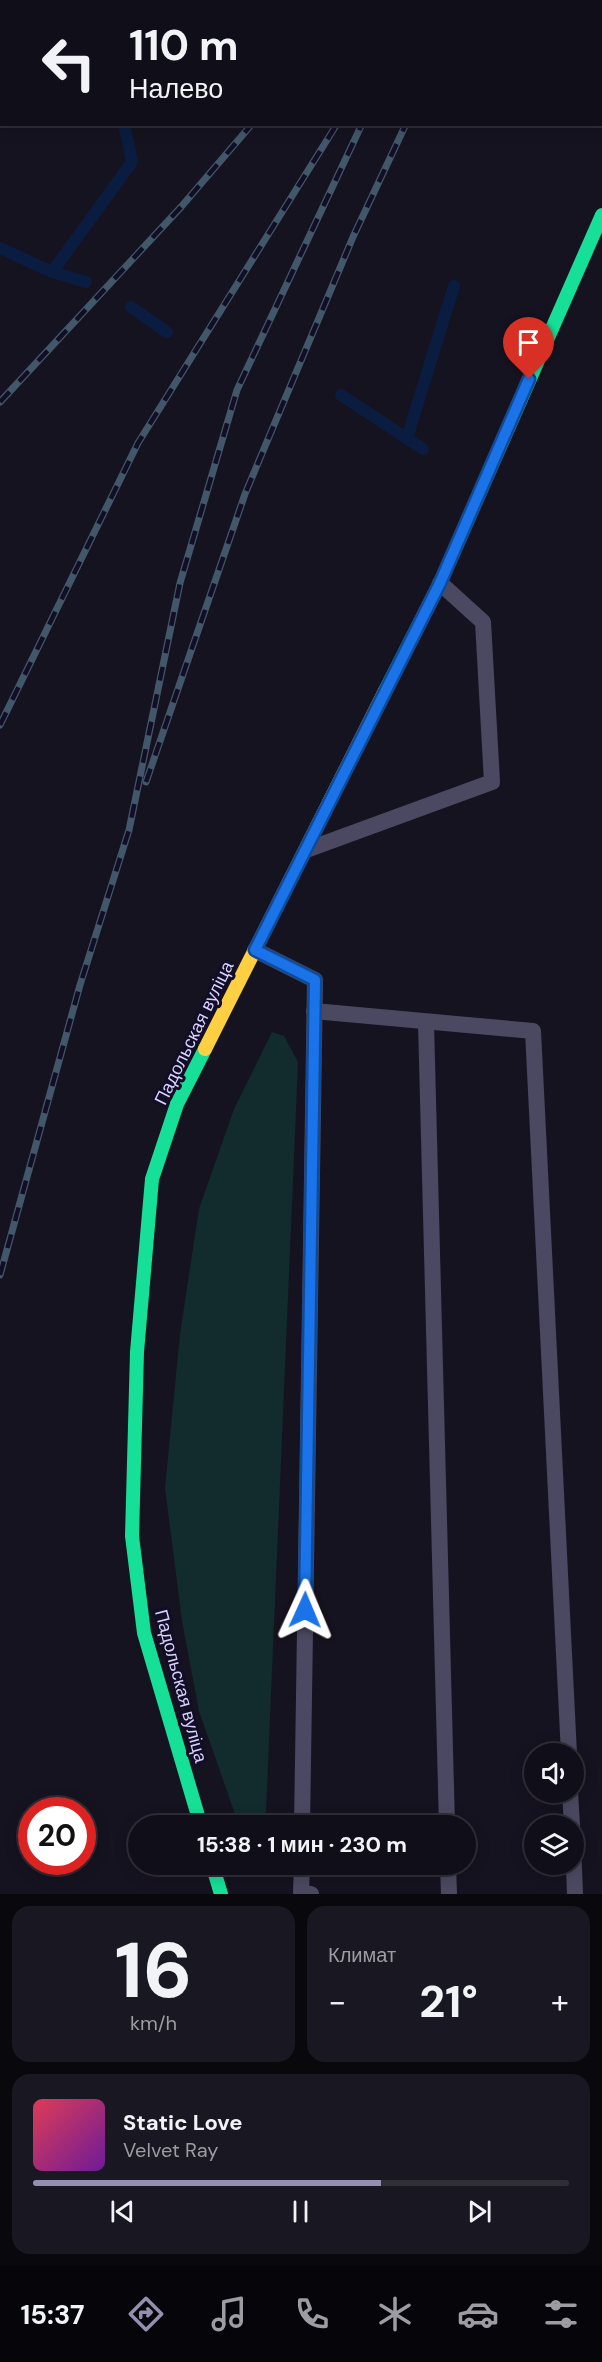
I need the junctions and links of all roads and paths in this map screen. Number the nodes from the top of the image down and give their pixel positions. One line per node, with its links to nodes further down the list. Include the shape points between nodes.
1 (602, 215): 2 (main road, Падольская вуліца)
2 (440, 583): 3 (main road, Падольская вуліца); 3 (lane, via 483,622 492,782)
3 (305, 851): 4 (main road, Падольская вуліца)
4 (255, 950): 5 (lane, via 315,980); 8 (main road, Падольская вуліца, via 177,1104 152,1179 137,1352 132,1536 144,1633)
5 (314, 1011): 6 (lane); 9 (lane)
6 (426, 1023): 7 (lane, via 533,1031); 10 (lane)
7 (567, 1743)
8 (198, 1815)
9 (302, 1815)
10 (447, 1815)
11 (215, 1875): 15 (main road)
12 (302, 1875): 16 (lane)
13 (448, 1875): 17 (lane)
14 (574, 1875): 18 (lane)
15 (221, 1894)
16 (303, 1894)
17 (449, 1894)
18 (575, 1894)

